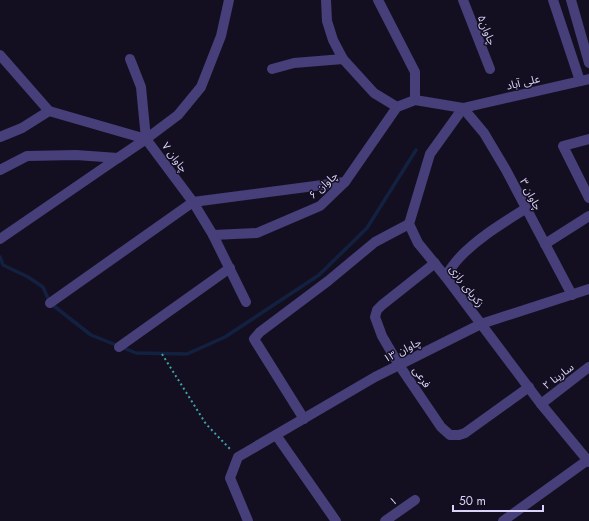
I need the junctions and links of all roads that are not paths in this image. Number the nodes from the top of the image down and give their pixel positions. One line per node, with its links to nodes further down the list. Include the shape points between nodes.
1 (229, 0): 19 (street, چاوان ۷, via 221,36 201,87 178,115)
2 (326, 0): 9 (street, via 327,21)
3 (378, 0): 14 (street, via 415,72)
4 (462, 0): 12 (street, چاوان۵)
5 (553, 0): 13 (street)
6 (571, 0): 10 (street)
7 (0, 55): 17 (street)
8 (130, 59): 19 (street, via 141,87)
9 (343, 59): 11 (street, via 294,62); 15 (street, via 374,93)
10 (589, 63)
11 (272, 69)
12 (490, 69)
13 (584, 80): 16 (street, علی آباد)
14 (415, 100): 15 (street); 16 (street)
15 (397, 107): 23 (street, چاوان ۶)
16 (463, 108): 26 (street, چاوان ۳, via 484,133); 28 (street, via 430,154)
17 (49, 111): 18 (street, via 22,128); 19 (street)
18 (0, 137)
19 (146, 139): 21 (street); 25 (street, چاوان ۷)
20 (589, 139): 24 (street, via 563,146)
21 (118, 158): 22 (street, via 76,155 27,156); 30 (street)
22 (0, 170)
23 (345, 182): 25 (street); 29 (street, چاوان ۶, via 320,206 257,233)
24 (589, 198)
25 (193, 202): 29 (street, چاوان ۷); 38 (street)
26 (525, 209): 31 (street, چاوان ۳); 34 (street, via 500,224 470,248)
27 (589, 216): 31 (street)
28 (409, 224): 32 (street, زکریای رازی, via 418,243); 45 (street, via 375,242 254,339)
29 (213, 234): 33 (street, چاوان ۷)
30 (0, 239)
31 (545, 244): 36 (street, چاوان ۳)
32 (435, 263): 34 (street, زکریای رازی); 41 (street, فرعی, via 382,305 375,314 382,336)
33 (230, 268): 37 (street, چاوان ۷); 40 (street)
34 (445, 276): 39 (street, زکریای رازی)
35 (589, 289): 36 (street, چاوان ۱۳)
36 (572, 295): 39 (street, چاوان ۱۳)
37 (246, 302)
38 (50, 303)
39 (481, 324): 41 (street, چاوان ۱۳); 43 (street, زکریای رازی)
40 (120, 347)
41 (399, 365): 43 (street, فرعی, via 441,427 454,436 465,433); 45 (street, چاوان ۱۳)
42 (589, 367): 44 (street, سارینا ۲)
43 (529, 387): 44 (street, زکریای رازی)
44 (540, 404): 47 (street, زکریای رازی)
45 (304, 419): 46 (street, چاوان ۱۳)
46 (276, 435): 49 (street, چاوان ۱۳, via 238,457 230,478); 50 (street)
47 (589, 461): 52 (street)
48 (415, 500): 51 (street, ۱)
49 (248, 521)
50 (336, 521)
51 (384, 521)
52 (503, 521)

